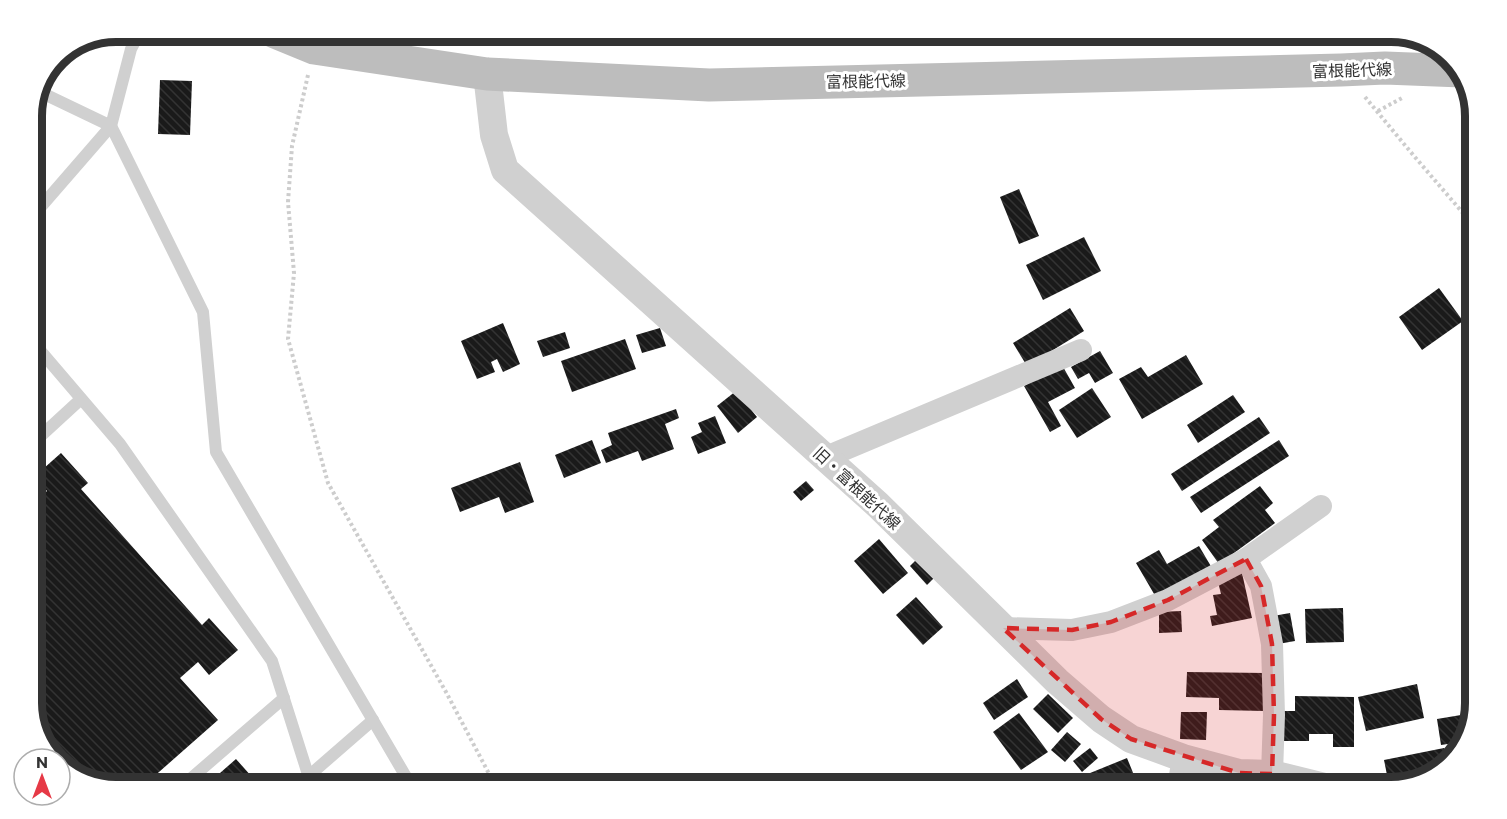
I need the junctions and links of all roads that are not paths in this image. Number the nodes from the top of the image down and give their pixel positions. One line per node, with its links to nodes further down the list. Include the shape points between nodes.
1 (135, 42): 6 (lane)
2 (299, 42): 4 (main road, 富根能代線, via 314,48)
3 (1450, 71): 4 (main road, 富根能代線, via 1385,68 709,85)
4 (487, 74): 12 (street, 旧・富根能代線, via 494,135 505,170)
5 (46, 95): 6 (lane)
6 (111, 126): 7 (lane); 17 (lane, via 203,312 216,452)
7 (42, 205)
8 (1082, 350): 12 (street)
9 (42, 353): 10 (lane)
10 (81, 399): 11 (lane); 16 (lane, via 120,444 272,661)
11 (42, 435)
12 (824, 458): 15 (street, 旧・富根能代線, via 878,505)
13 (1321, 506): 14 (street)
14 (1246, 559): 15 (street, via 1168,600 1111,622 1072,630); 19 (street, via 1262,586 1272,644)
15 (1003, 628): 18 (street, 旧・富根能代線, via 1101,720 1131,739)
16 (284, 699): 20 (lane); 21 (lane)
17 (373, 720): 22 (lane); 23 (lane)
18 (1183, 758): 24 (street); 25 (street, 旧・富根能代線)
19 (1272, 774): 26 (street, 旧・富根能代線); 27 (street, 旧・富根能代線)
20 (194, 777)
21 (309, 777)
22 (316, 777)
23 (406, 777)
24 (1180, 777)
25 (1233, 777)
26 (1256, 777)
27 (1283, 777)

